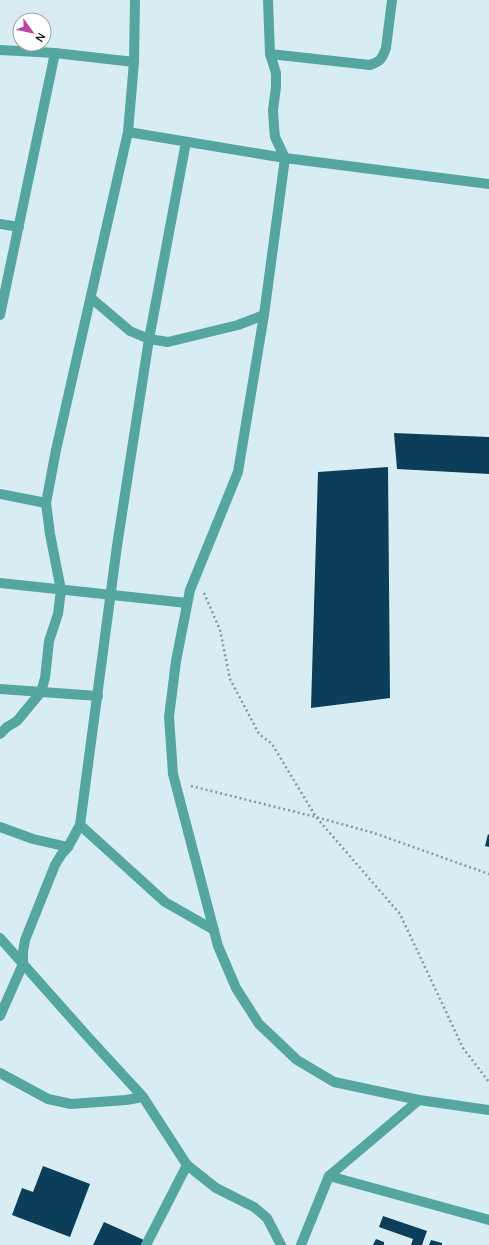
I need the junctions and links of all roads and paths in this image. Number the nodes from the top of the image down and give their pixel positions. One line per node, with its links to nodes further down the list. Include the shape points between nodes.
1 (135, 0): 7 (street)
2 (268, 0): 6 (street)
3 (392, 0): 6 (street, via 386,48 379,62 370,64)
4 (0, 50): 5 (street)
5 (55, 53): 7 (street); 13 (street)
6 (270, 54): 10 (street, via 276,73 273,110 275,137)
7 (134, 62): 8 (street)
8 (128, 132): 9 (street); 14 (street)
9 (186, 142): 10 (street); 17 (street)
10 (285, 158): 11 (street); 16 (street)
11 (489, 184)
12 (0, 224): 13 (street)
13 (19, 227): 15 (street)
14 (91, 298): 17 (street, via 130,331); 19 (street)
15 (0, 315)
16 (264, 315): 17 (street, via 238,325 168,342); 20 (street, via 238,472)
17 (148, 339): 23 (street)
18 (0, 494): 19 (street)
19 (46, 504): 22 (street)
20 (196, 573): 24 (street); 30 (path, via 220,630 230,679 260,734 272,744)
21 (0, 583): 22 (street)
22 (61, 590): 23 (street); 26 (street, via 58,614 48,641 45,678)
23 (111, 595): 24 (street); 27 (street)
24 (187, 603): 29 (street, via 169,717)
25 (0, 689): 26 (street)
26 (41, 692): 27 (street); 28 (street, via 17,721)
27 (98, 696): 31 (street)
28 (0, 734)
29 (175, 782): 30 (path); 35 (street)
30 (316, 817): 34 (path, via 374,833); 40 (path, via 400,914 463,1048)
31 (80, 825): 33 (street); 35 (street, via 165,902)
32 (0, 827): 33 (street, via 33,839)
33 (68, 847): 37 (street, via 55,865 25,940)
34 (489, 874)
35 (214, 930): 42 (street, via 236,988 259,1024 297,1060 334,1082)
36 (0, 938): 37 (street)
37 (23, 964): 38 (street); 41 (street)
38 (0, 1016)
39 (0, 1073): 41 (street, via 48,1099 71,1104 113,1102)
40 (489, 1082)
41 (143, 1096): 44 (street)
42 (419, 1100): 43 (street); 45 (street)
43 (489, 1110)
44 (187, 1165): 47 (street); 48 (street, via 216,1188 254,1208 267,1218)
45 (329, 1176): 46 (street); 49 (street)
46 (489, 1220)
47 (146, 1245)
48 (281, 1245)
49 (301, 1245)

